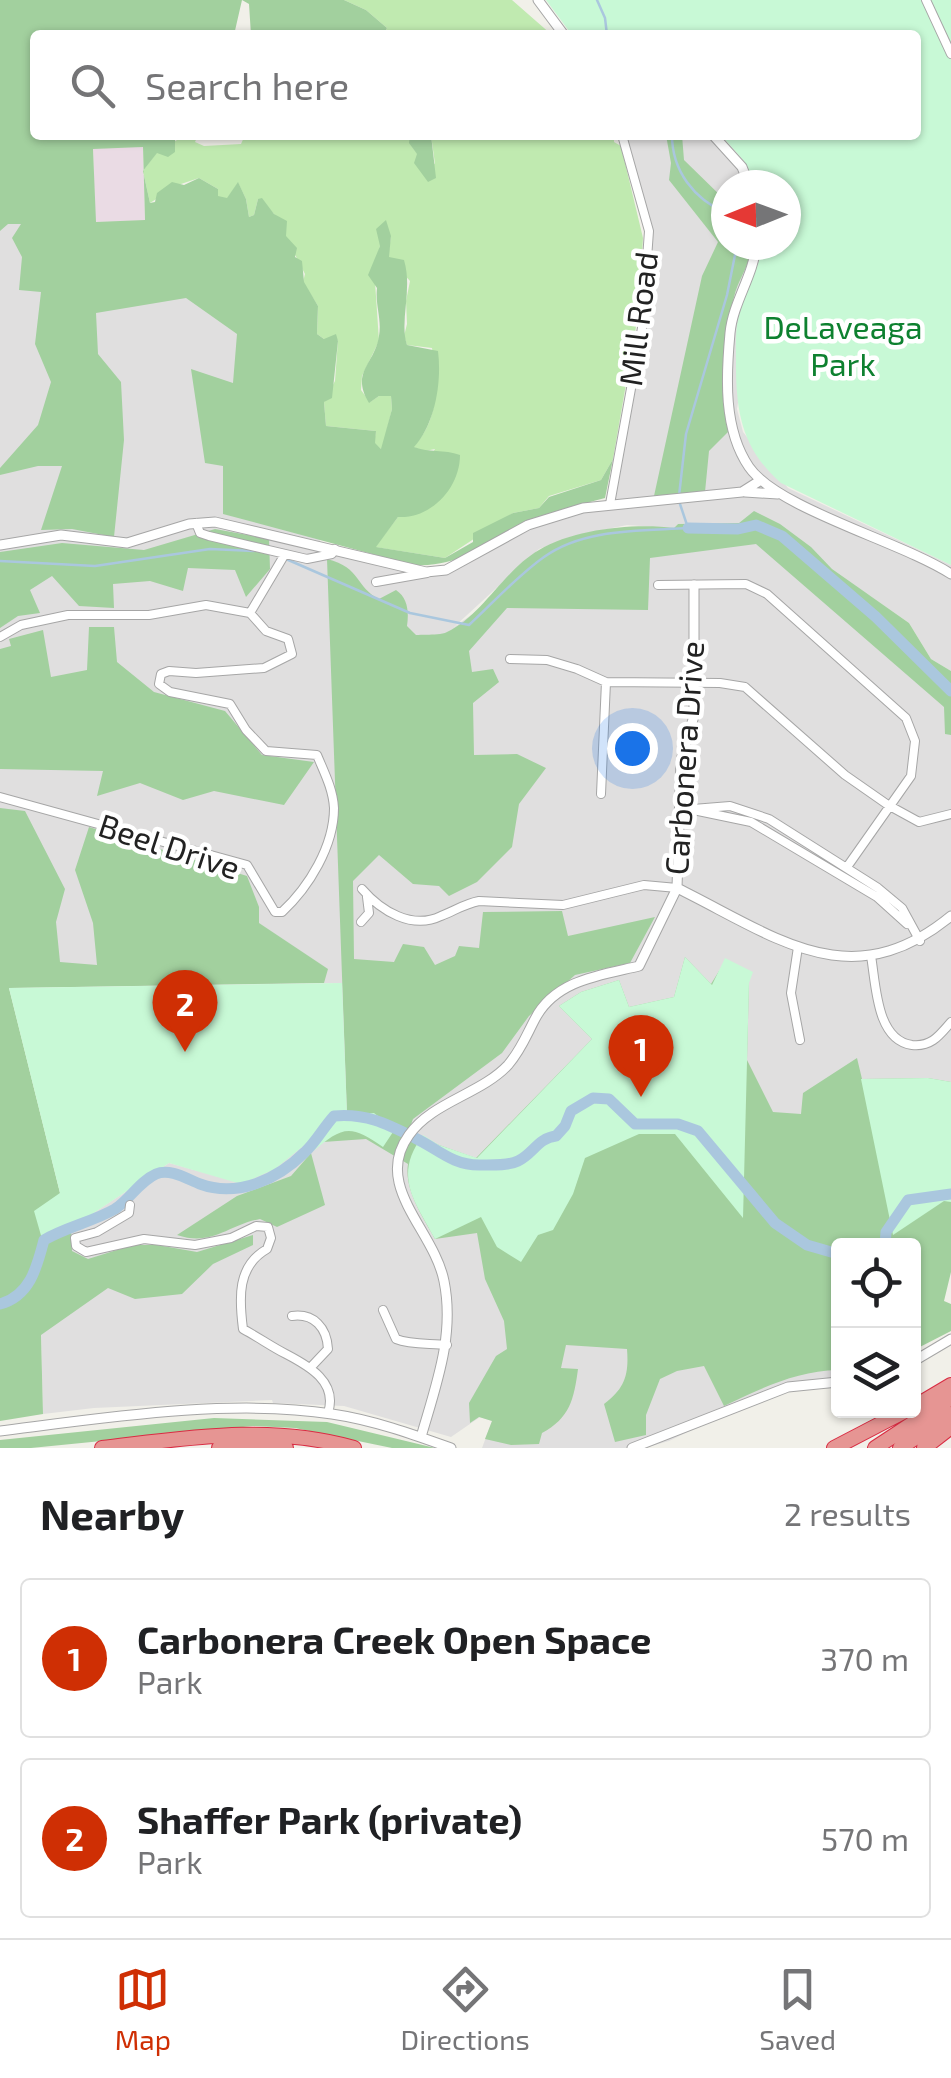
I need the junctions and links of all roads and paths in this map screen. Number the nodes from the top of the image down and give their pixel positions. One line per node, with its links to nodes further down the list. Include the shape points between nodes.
1 (538, 0): 3 (street)
2 (926, 0): 4 (street)
3 (560, 30)
4 (951, 54)
5 (623, 140): 13 (street, Mill Road, via 649,232 642,328)
6 (718, 140): 7 (street)
7 (743, 170)
8 (751, 260): 9 (street, via 730,330 728,392 735,437)
9 (750, 469): 10 (street); 11 (street)
10 (761, 480): 11 (street); 12 (street)
11 (742, 492): 12 (street); 13 (street)
12 (778, 494): 19 (street)
13 (610, 504): 18 (street, via 528,525)
14 (196, 523): 15 (street, via 127,544 61,536); 16 (street); 17 (street, via 200,533)
15 (0, 546)
16 (335, 549): 17 (street, via 307,559); 18 (street, via 426,572)
17 (282, 556): 23 (street)
18 (446, 570): 20 (street)
19 (951, 574)
20 (376, 582)
21 (658, 585): 22 (street)
22 (694, 585): 27 (street, Carbonera Drive); 30 (street, via 746,584 767,594 906,718 916,753 911,776)
23 (250, 612): 24 (street, via 206,605 149,615 68,616 21,625); 29 (street, Beel Drive, via 266,631 288,639 292,654 264,668 169,671 159,684 230,704 266,751 317,755 334,808 329,839 299,896 282,912 275,912 246,865)
24 (0, 637)
25 (510, 659): 26 (street, via 547,660)
26 (606, 682): 27 (street); 28 (street)
27 (696, 683): 30 (street, via 745,687); 31 (street, Carbonera Drive, via 681,760)
28 (601, 794)
29 (0, 796)
30 (888, 806): 33 (street, via 919,822); 34 (street)
31 (680, 807): 32 (street); 35 (street, Carbonera Drive)
32 (693, 809): 34 (street, via 730,806 769,819); 38 (street, via 751,822 877,896)
33 (951, 814)
34 (847, 867): 38 (street, via 902,908)
35 (677, 888): 36 (street, via 644,884 563,905 479,901 436,919); 40 (street); 48 (street, Carbonera Drive, via 639,966 571,982 536,1016 526,1043 505,1068 425,1120 400,1149 397,1184 444,1277)
36 (385, 910): 36 (street, via 372,900 362,888 369,913 361,922)
37 (951, 916): 39 (street)
38 (914, 931): 39 (street)
39 (920, 941): 41 (street)
40 (798, 947): 41 (street, via 833,958); 43 (street, via 791,992)
41 (871, 956): 42 (street, via 892,1036 920,1046 936,1041)
42 (951, 1022)
43 (800, 1040)
44 (130, 1206): 50 (street, via 116,1222 75,1238 76,1246 86,1252 144,1239 196,1244 268,1228 267,1249 254,1256 242,1278 243,1329)
45 (383, 1310): 48 (street, via 396,1339)
46 (292, 1316): 50 (street, via 306,1317 326,1332 328,1348)
47 (951, 1339): 49 (street)
48 (447, 1346): 61 (street, Carbonera Drive)
49 (921, 1357)
50 (311, 1367): 55 (street, via 329,1390)
51 (831, 1383): 60 (street, via 788,1387)
52 (951, 1385): 54 (highway)
53 (951, 1398): 71 (highway)
54 (921, 1403)
55 (328, 1413): 59 (street, via 227,1409); 61 (street)
56 (951, 1414): 72 (highway)
57 (892, 1418): 70 (highway)
58 (951, 1427): 73 (highway)
59 (0, 1431)
60 (679, 1432): 62 (street); 69 (street)
61 (421, 1437): 67 (street)
62 (651, 1446): 68 (street)
63 (102, 1448): 66 (highway, via 262,1433)
64 (220, 1448): 65 (highway)
65 (286, 1448)
66 (354, 1448)
67 (451, 1448)
68 (632, 1448)
69 (662, 1448)
70 (834, 1448)
71 (874, 1448)
72 (900, 1448)
73 (924, 1448)

